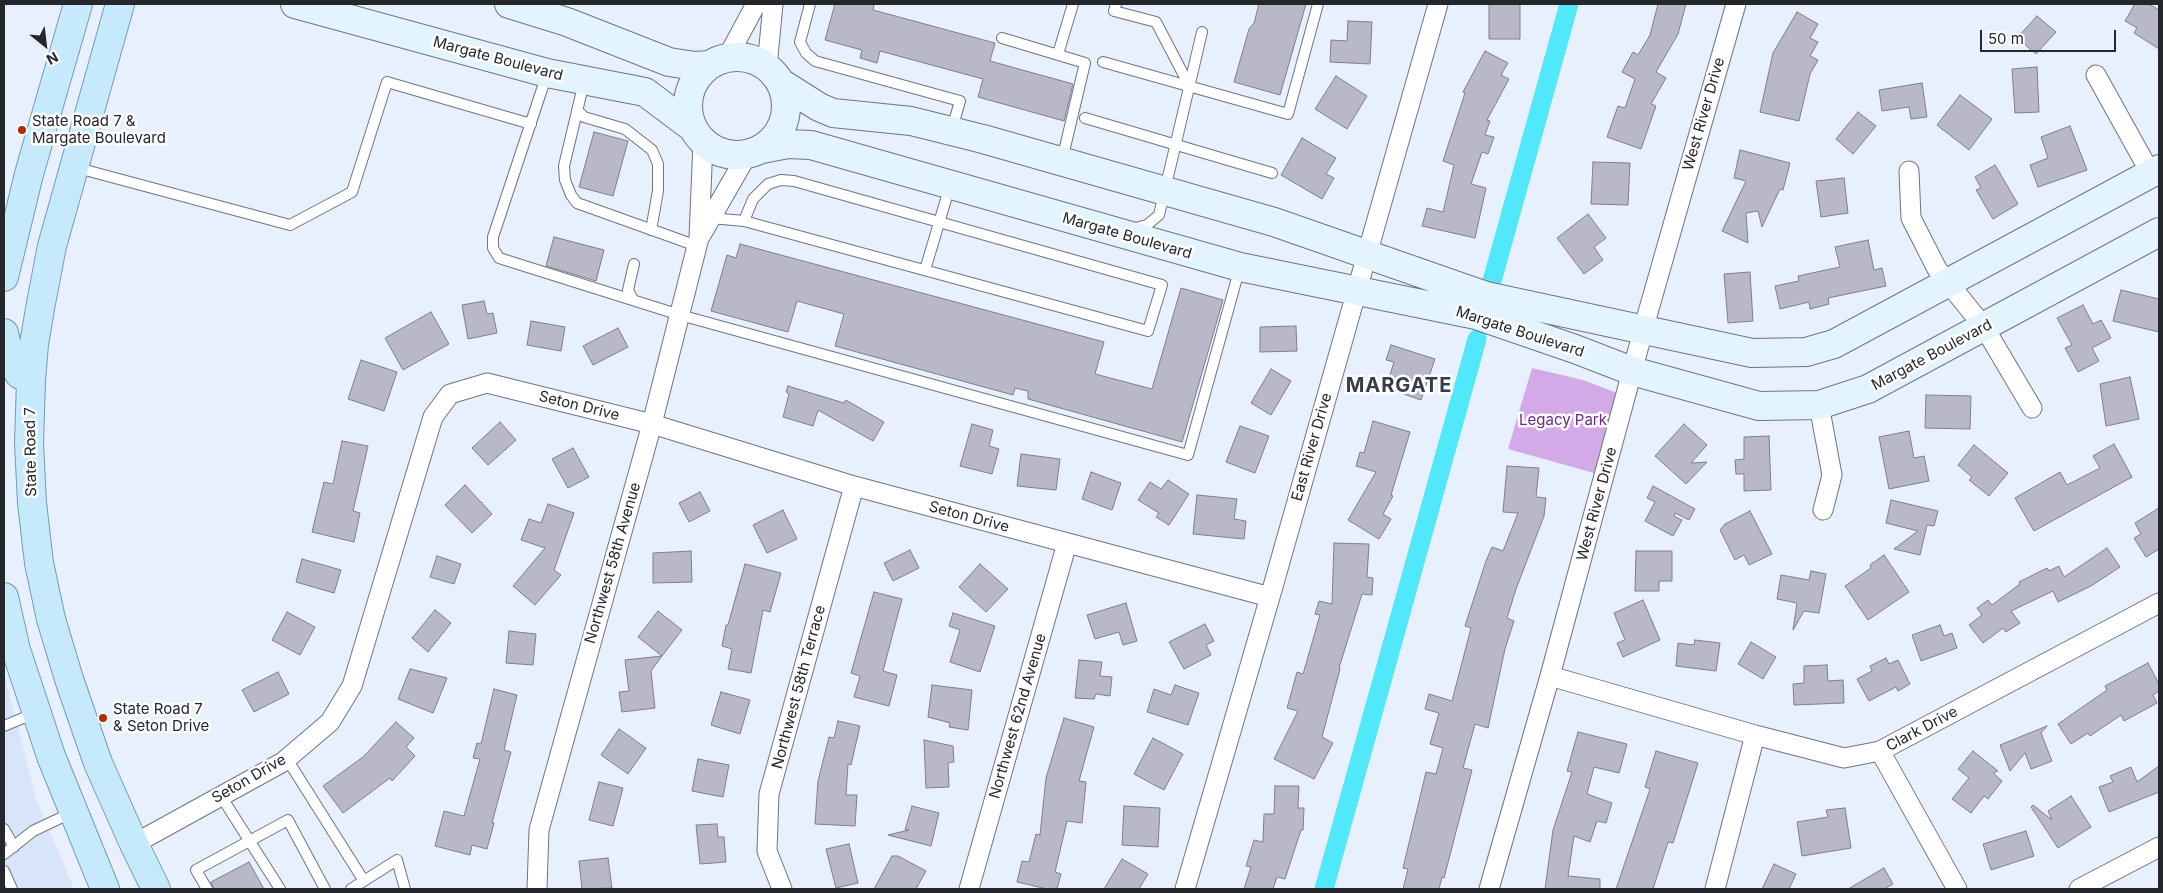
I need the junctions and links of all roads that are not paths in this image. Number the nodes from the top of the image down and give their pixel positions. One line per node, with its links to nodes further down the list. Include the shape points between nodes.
1 (78, 4): 48 (main road, via 29,174)
2 (120, 4): 31 (main road, State Road 7)
3 (294, 4): 18 (street, Margate Boulevard)
4 (509, 4): 16 (street, via 567,22 669,62 695,66)
5 (756, 4): 16 (street)
6 (774, 4): 19 (street)
7 (810, 4): 26 (lane, via 800,42 815,61 960,101)
8 (1073, 4): 15 (lane)
9 (1116, 4): 22 (lane, via 1114,11 1156,22)
10 (1318, 4): 22 (lane, via 1288,114)
11 (1438, 4): 44 (street, East River Drive)
12 (1736, 4): 54 (street, West River Drive)
13 (1202, 32): 22 (lane)
14 (1002, 38): 15 (lane)
15 (1058, 54): 30 (lane, via 1085,63)
16 (719, 61): 19 (street, via 741,57 755,60); 27 (street, via 694,82 689,93 688,117)
17 (1103, 62): 22 (lane)
18 (547, 73): 21 (street, Margate Boulevard); 25 (lane)
19 (774, 75): 26 (street, Margate Boulevard, via 819,108 833,113 911,121); 29 (street, via 786,97 787,112 774,140)
20 (2096, 75): 33 (street)
21 (585, 80): 23 (lane); 27 (street, Margate Boulevard, via 645,92)
22 (1190, 87): 28 (lane)
23 (577, 110): 40 (lane, via 584,116 625,129 652,150 658,164 658,191); 40 (lane, via 564,166 571,195 577,203)
24 (1085, 118): 28 (lane)
25 (531, 124): 31 (lane, via 387,82 352,192 290,225); 51 (lane, via 493,248 499,258)
26 (952, 130): 30 (street, Margate Boulevard)
27 (698, 136): 29 (street, via 716,152 731,156); 43 (street, Northwest 58th Avenue)
28 (1175, 144): 34 (lane); 36 (lane)
29 (755, 152): 35 (street, Margate Boulevard, via 788,144 811,145); 37 (street, Northwest 58th Avenue)
30 (1062, 161): 36 (street, Margate Boulevard)
31 (74, 166): 57 (main road, State Road 7, via 48,266)
32 (1909, 171): 49 (street, via 1911,218 1937,269)
33 (2155, 172): 49 (street, Margate Boulevard)
34 (1272, 173)
35 (950, 186): 39 (lane); 41 (street, Margate Boulevard)
36 (1165, 190): 41 (lane, via 1159,215 1153,221 1139,228); 44 (street, Margate Boulevard)
37 (711, 218): 38 (lane); 43 (street, Northwest 58th Avenue)
38 (744, 221): 39 (lane, via 753,199 768,184 781,180); 47 (lane)
39 (940, 223): 47 (lane); 47 (lane, via 1162,285 1148,331)
40 (651, 230): 43 (lane)
41 (1114, 232): 46 (street, Margate Boulevard)
42 (2159, 232): 53 (street, Margate Boulevard)
43 (698, 242): 52 (street, Northwest 58th Avenue)
44 (1367, 254): 50 (street, East River Drive); 54 (street, Margate Boulevard, via 1486,296)
45 (634, 264): 51 (lane, via 628,290)
46 (1240, 267): 50 (street, Margate Boulevard); 52 (lane, via 1188,455)
47 (925, 270)
48 (4, 277)
49 (1948, 283): 53 (street); 54 (street, Margate Boulevard, via 1834,344 1806,352 1752,353)
50 (1356, 292): 56 (street, Margate Boulevard, via 1476,316); 65 (street, East River Drive)
51 (633, 300): 52 (lane)
52 (680, 315): 60 (street, Northwest 58th Avenue)
53 (1984, 327): 58 (street, Margate Boulevard, via 1868,389); 59 (street)
54 (1644, 330): 56 (street, West River Drive)
55 (4, 333): 57 (main road, via 18,374)
56 (1632, 371): 58 (street, Margate Boulevard, via 1759,406); 68 (street, West River Drive)
57 (31, 381): 78 (main road, State Road 7, via 32,503 39,563 51,619 87,733)
58 (1818, 405): 62 (street, via 1832,475)
59 (2032, 408)
60 (652, 424): 61 (street, Seton Drive); 73 (street, Seton Drive, via 487,383 450,394 433,417 352,686 330,722); 92 (street, Northwest 58th Avenue, via 538,830)
61 (854, 486): 63 (street, Seton Drive); 93 (street, Northwest 58th Terrace, via 770,794 767,851)
62 (1823, 510)
63 (1067, 544): 65 (street, Seton Drive); 94 (street, Northwest 62nd Avenue)
64 (4, 597): 67 (main road)
65 (1270, 597): 95 (street, East River Drive)
66 (2159, 603): 72 (street, Clark Drive)
67 (7, 632): 69 (main road)
68 (1550, 676): 71 (street, Clark Drive); 96 (street, West River Drive)
69 (36, 713): 70 (lane); 75 (main road)
70 (4, 726)
71 (1755, 735): 72 (street, Clark Drive, via 1844,758); 97 (street)
72 (1880, 751): 98 (street)
73 (287, 759): 74 (street, Seton Drive); 83 (lane)
74 (220, 796): 77 (lane); 78 (street, Seton Drive)
75 (73, 812): 79 (lane, via 33,831); 85 (main road)
76 (4, 829): 79 (lane)
77 (249, 840): 87 (lane, via 196,870); 88 (lane); 89 (lane, via 288,820)
78 (134, 844): 86 (main road, State Road 7)
79 (14, 847): 81 (lane)
80 (2159, 847): 99 (street)
81 (4, 854)
82 (4, 871): 84 (lane)
83 (364, 881): 90 (lane); 91 (lane, via 397,860)
84 (12, 889)
85 (105, 889)
86 (156, 889)
87 (207, 889)
88 (280, 889)
89 (325, 889)
90 (351, 889)
91 (405, 889)
92 (537, 889)
93 (782, 889)
94 (969, 889)
95 (1184, 889)
96 (1489, 889)
97 (1715, 889)
98 (1958, 889)
99 (2078, 889)

